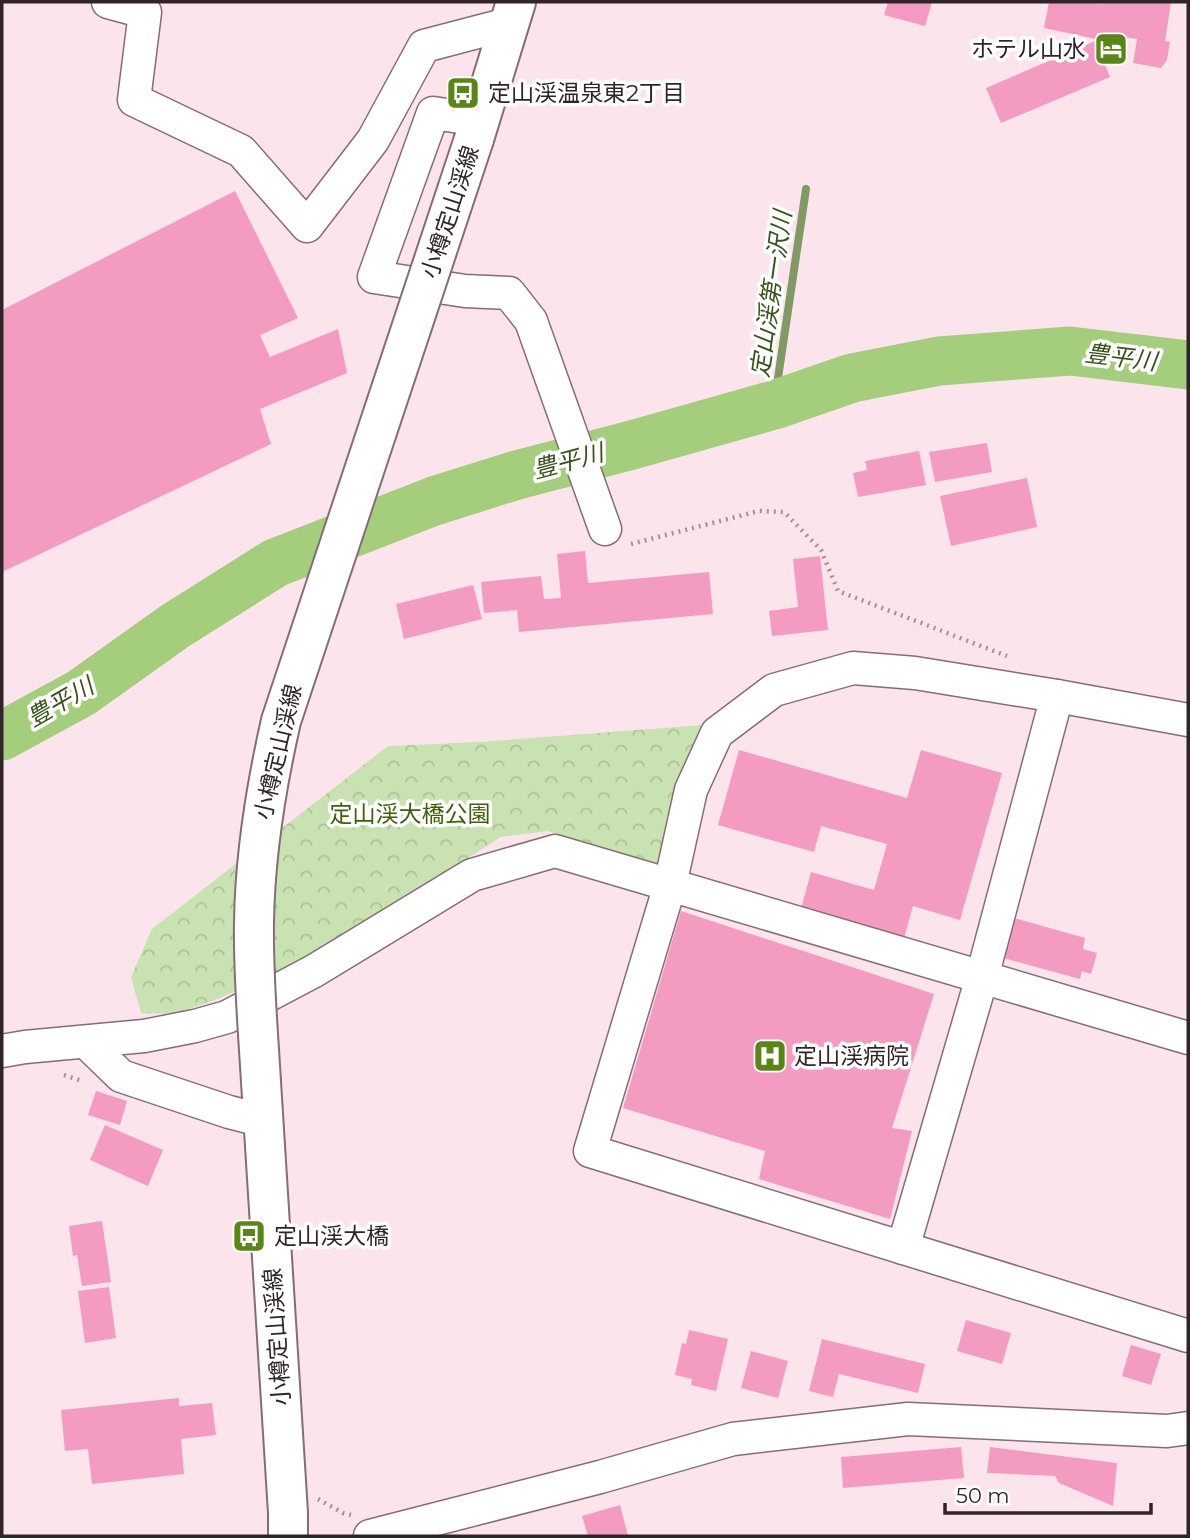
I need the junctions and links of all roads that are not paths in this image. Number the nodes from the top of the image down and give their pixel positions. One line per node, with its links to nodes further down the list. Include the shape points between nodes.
1 (108, 2): 2 (street, via 145,12 134,100 241,151 307,226 373,140 424,46)
2 (512, 13): 3 (main road, 小樽定山渓線)
3 (477, 130): 4 (street, via 433,113 374,277 509,293 531,321); 12 (main road, 小樽定山渓線, bridge, via 281,720 267,781 254,920)
4 (605, 529)
5 (1058, 696): 6 (street); 7 (street, via 853,668 774,690 717,733 691,790); 8 (street)
6 (1188, 720)
7 (670, 885): 8 (street); 10 (street, via 555,851 472,875 228,1017 144,1036); 13 (street, via 590,1151)
8 (982, 977): 9 (street); 13 (street)
9 (1188, 1038)
10 (86, 1042): 11 (street); 12 (street, via 121,1076)
11 (2, 1051)
12 (264, 1121): 17 (main road, 小樽定山渓線)
13 (903, 1248): 14 (street)
14 (1188, 1336)
15 (1188, 1428): 16 (street, via 1167,1431 908,1419 733,1439 600,1477)
16 (365, 1527)
17 (288, 1536)

